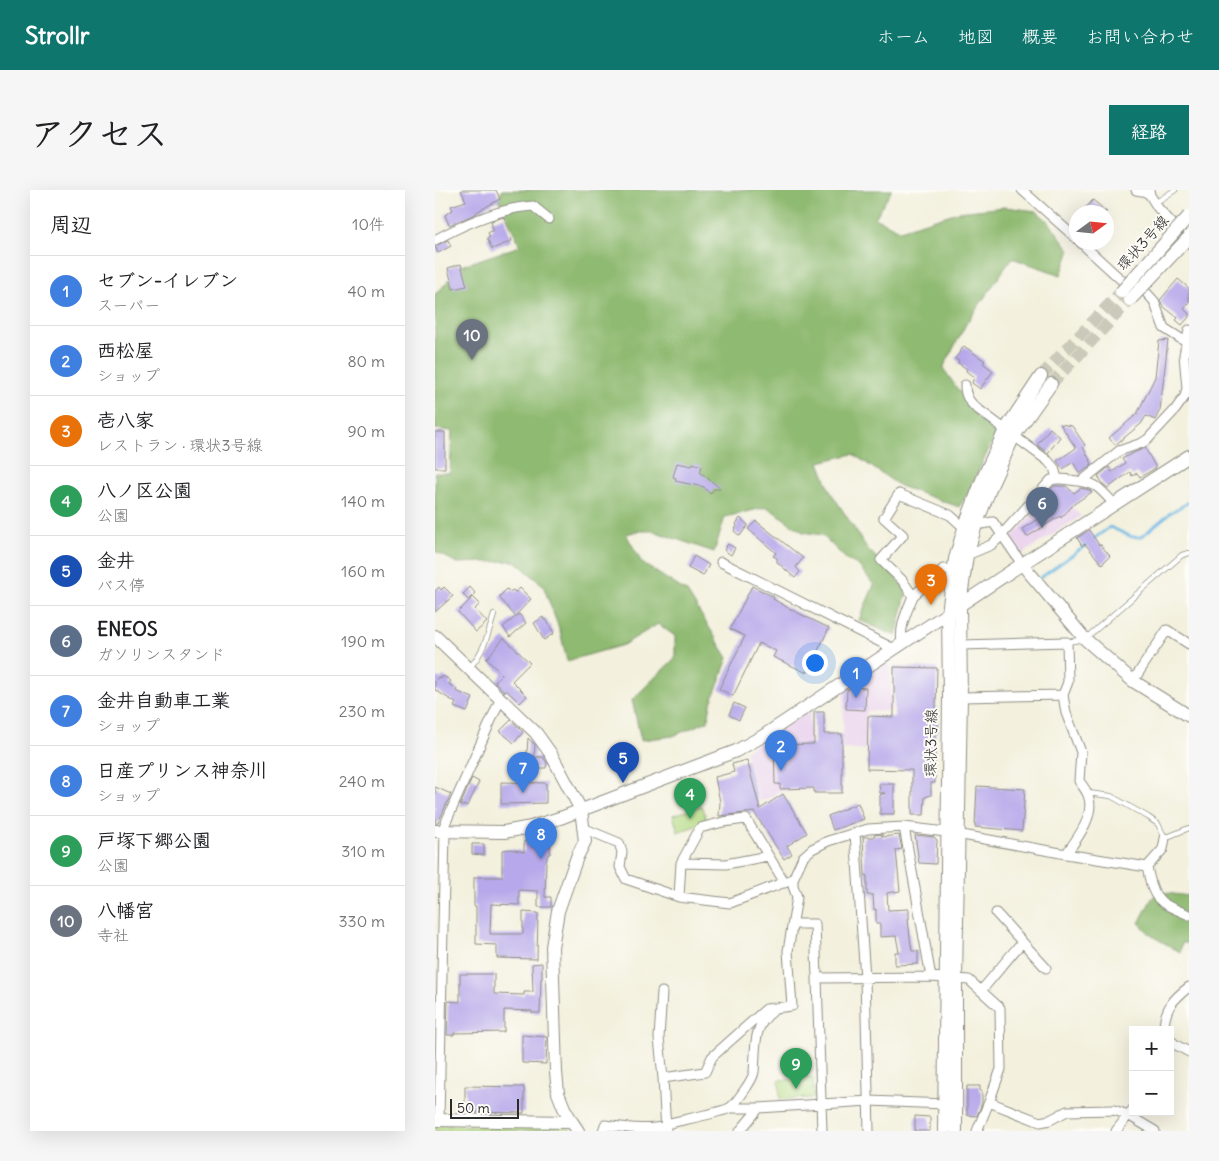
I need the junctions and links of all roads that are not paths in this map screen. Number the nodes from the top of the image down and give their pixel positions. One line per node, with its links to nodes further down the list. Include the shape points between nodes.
1 (1022, 190): 6 (street)
2 (1175, 190): 3 (lane)
3 (1147, 194): 9 (street)
4 (1189, 216): 7 (street, 環状3号線, bridge, via 1126,296)
5 (549, 219): 8 (street, via 533,206 514,208 468,223)
6 (1069, 232)
7 (1189, 237)
8 (435, 240)
9 (1189, 242)
10 (1089, 250): 12 (street, via 1129,287 1143,290 1154,300 1164,328)
11 (1189, 330): 12 (street)
12 (1186, 342): 18 (street, via 1187,388 1175,410 1148,439 1119,451)
13 (1046, 380): 15 (street, 環状3号線)
14 (965, 385): 15 (street, via 965,393 975,407)
15 (1009, 433): 17 (street, via 1048,461); 20 (street, 環状3号線)
16 (1189, 456): 19 (street)
17 (1057, 478): 18 (street); 21 (street, via 1051,480)
18 (1082, 481): 19 (street, via 1099,488)
19 (1114, 504): 25 (street)
20 (971, 525): 21 (street, via 993,522); 23 (street, 環状3号線); 26 (street, 環状3号線, via 955,558); 27 (street, via 960,524 950,515 899,494 884,518 903,535 881,560)
21 (1002, 535): 23 (street, via 991,545); 25 (street)
22 (1189, 553): 32 (lane, via 1182,555)
23 (967, 555): 28 (street, 環状3号線)
24 (721, 562): 36 (street)
25 (1022, 564): 28 (street); 32 (street)
26 (954, 570): 27 (street, via 943,569); 29 (street, 環状3号線)
27 (913, 596): 36 (street)
28 (960, 605): 29 (street); 34 (street, 環状3号線)
29 (948, 613): 36 (street); 50 (street, 環状3号線)
30 (494, 615): 37 (lane, via 483,650)
31 (435, 636): 37 (street)
32 (1085, 639): 33 (lane); 38 (street)
33 (1067, 642): 34 (street); 39 (street, via 1068,682)
34 (961, 644): 40 (street, 環状3号線)
35 (1189, 644): 38 (street, via 1167,630)
36 (898, 646): 44 (street, via 736,751)
37 (468, 669): 41 (street)
38 (1133, 681): 42 (street)
39 (1063, 695): 40 (street); 43 (street, via 1066,713 1081,752 1079,781)
40 (961, 697): 50 (street, 環状3号線)
41 (500, 700): 44 (street, via 536,733); 48 (street)
42 (1189, 716)
43 (1088, 793): 51 (lane, via 1111,796 1148,817 1158,824); 52 (street, via 1084,828)
44 (581, 810): 46 (street); 48 (street, via 531,827 504,832)
45 (904, 827): 49 (street); 50 (street); 63 (street)
46 (583, 828): 57 (street, via 619,843 622,852 619,867 626,879); 85 (street, via 585,841 558,911 552,946 558,1093)
47 (1189, 828): 51 (lane)
48 (440, 831): 84 (street)
49 (855, 833): 56 (street, via 812,849 803,857); 65 (street)
50 (952, 833): 52 (street); 66 (street, 環状3号線)
51 (1165, 838): 55 (street, via 1163,849)
52 (1066, 854): 55 (street)
53 (768, 856): 54 (street, via 726,864); 54 (street, via 746,819 700,828); 56 (street)
54 (681, 863): 57 (street)
55 (1147, 867): 59 (street, via 1157,899)
56 (789, 881): 57 (street, via 730,903); 60 (street, via 797,897)
57 (679, 898)
58 (996, 913): 61 (street)
59 (1189, 915)
60 (793, 924): 64 (street, via 815,924); 70 (street, via 788,951 792,1006)
61 (1022, 942): 62 (street); 68 (street)
62 (1046, 968)
63 (931, 977): 65 (street); 66 (street)
64 (817, 978): 65 (street); 77 (street)
65 (865, 978): 75 (street)
66 (951, 978): 68 (street, via 969,980); 78 (street, 環状3号線); 92 (street, 環状3号線)
67 (1189, 987): 71 (street, via 1175,998 1164,1018)
68 (981, 991): 76 (street, via 1000,1008 1001,1069)
69 (662, 992): 74 (street, via 659,1038)
70 (778, 1007): 74 (street, via 766,1009 712,1057 705,1072); 79 (street, via 766,1016 758,1029 754,1074)
71 (1164, 1026)
72 (1174, 1043): 73 (street)
73 (1189, 1052)
74 (663, 1078): 86 (street)
75 (869, 1101): 77 (street); 78 (street); 90 (street)
76 (989, 1102): 81 (street, via 1040,1122 1067,1111); 93 (street)
77 (821, 1103): 80 (street); 89 (street)
78 (945, 1104): 91 (street, 環状3号線)
79 (729, 1108): 80 (street); 86 (street)
80 (759, 1108): 88 (street)
81 (1129, 1112)
82 (1129, 1113): 94 (street)
83 (1135, 1116): 95 (street)
84 (437, 1120): 85 (street)
85 (575, 1126)
86 (665, 1127): 87 (street, via 656,1131 605,1125)
87 (603, 1131)
88 (739, 1131)
89 (821, 1131)
90 (869, 1131)
91 (944, 1131)
92 (956, 1131)
93 (977, 1131)
94 (1117, 1131)
95 (1155, 1131)

